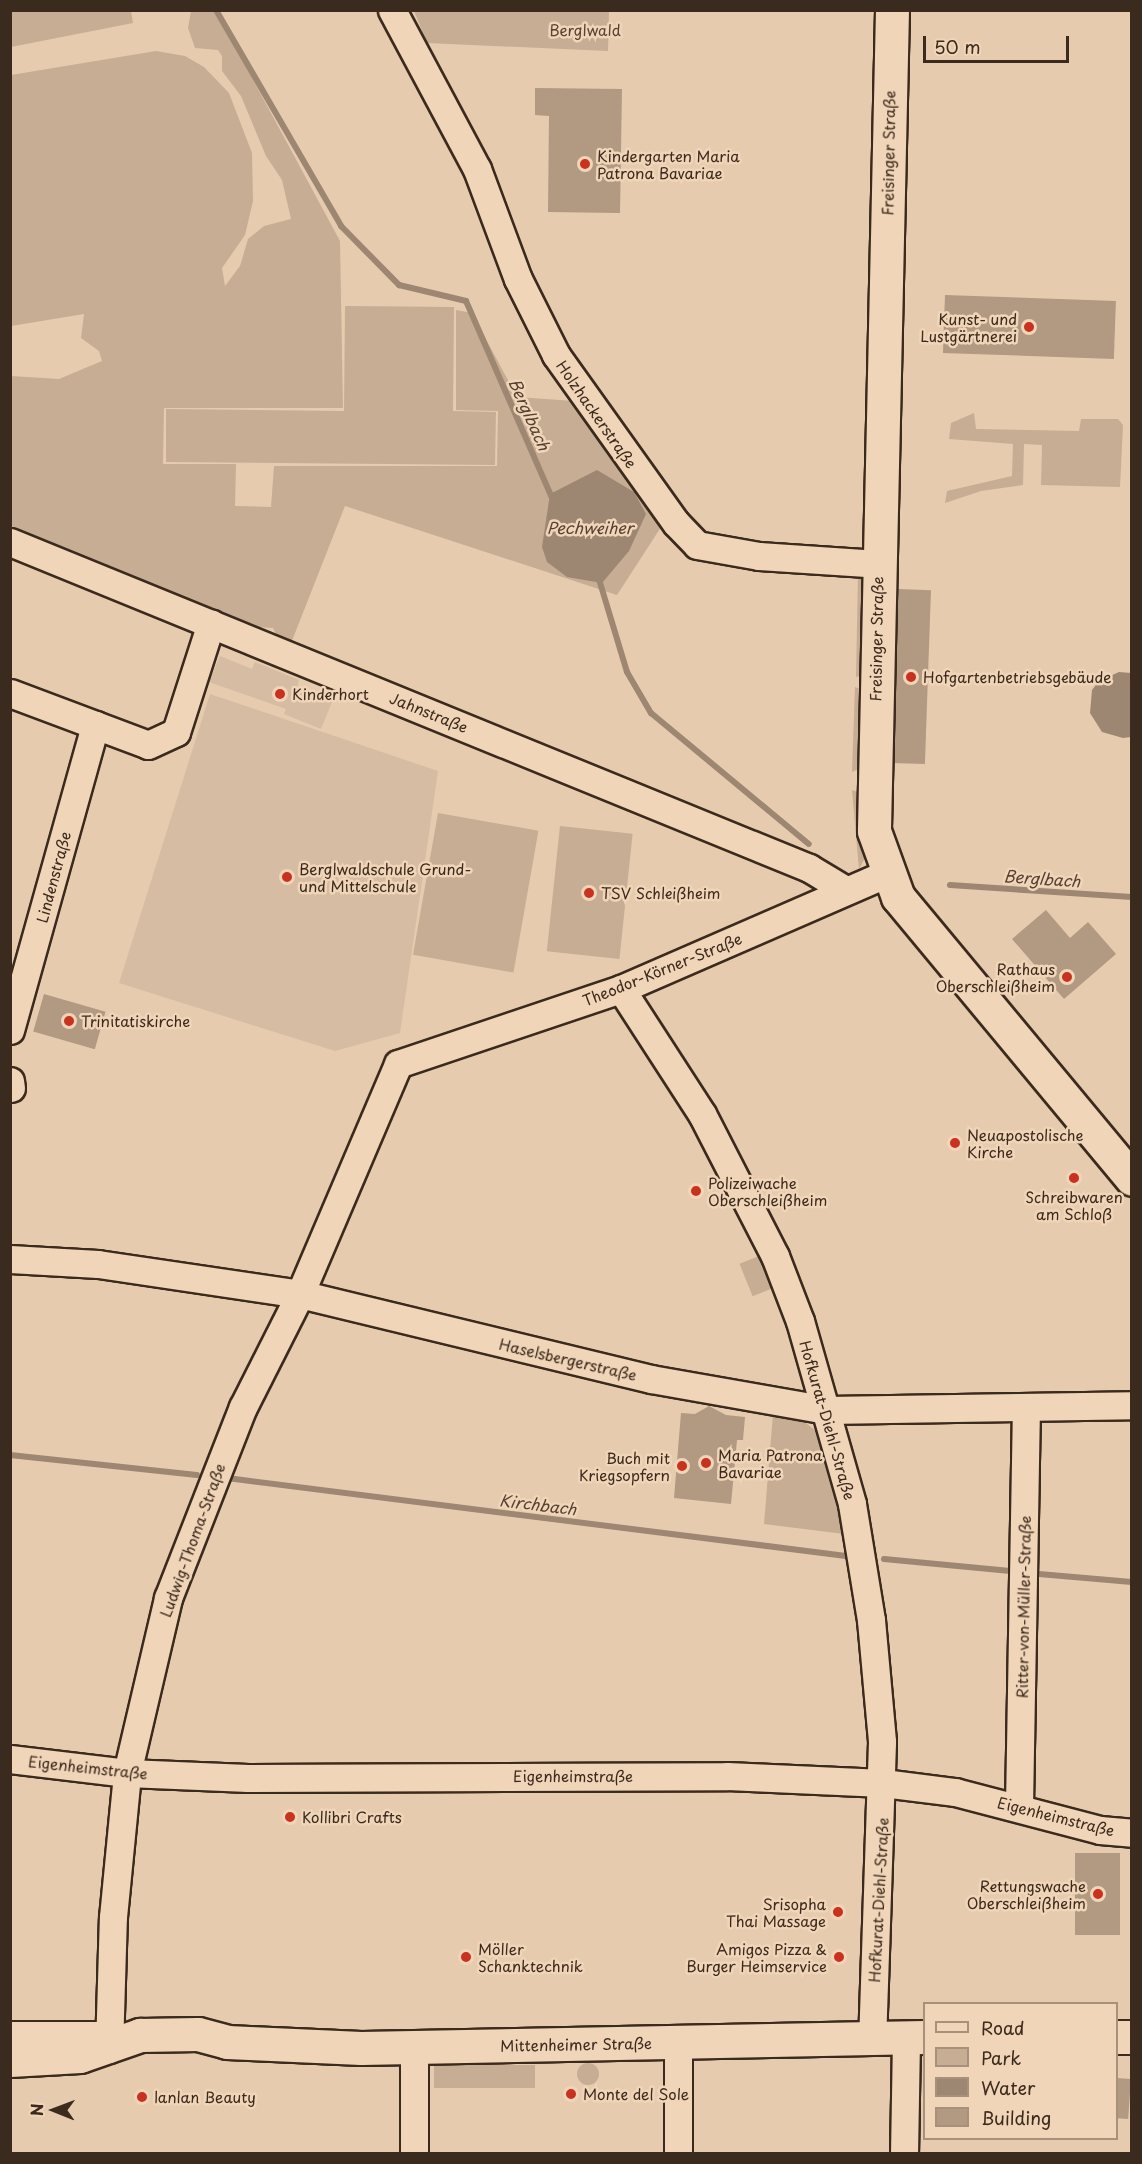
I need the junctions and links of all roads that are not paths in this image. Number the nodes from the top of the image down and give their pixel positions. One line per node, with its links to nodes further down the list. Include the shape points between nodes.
1 (392, 10): 4 (street, Holzhackerstraße, via 477,169 518,279 556,355 676,523 697,545 759,556)
2 (892, 10): 4 (main road, Freisinger Straße)
3 (10, 542): 5 (street, Jahnstraße)
4 (878, 564): 8 (main road, Freisinger Straße, via 873,808)
5 (211, 622): 7 (street, via 176,732 148,745); 9 (street, Jahnstraße, via 809,868)
6 (10, 693): 7 (street)
7 (95, 724): 11 (street, Lindenstraße)
8 (886, 874): 9 (street, Theodor-Körner-Straße); 15 (main road, Freisinger Straße, via 898,897)
9 (844, 889): 10 (street, Theodor-Körner-Straße)
10 (621, 989): 12 (street, Theodor-Körner-Straße); 20 (street, Hofkurat-Diehl-Straße, via 664,1050 741,1184 793,1299)
11 (10, 1030)
12 (398, 1064): 17 (street, Ludwig-Thoma-Straße)
13 (10, 1081): 14 (street)
14 (11, 1088)
15 (1131, 1179)
16 (10, 1259): 17 (street, Haselsbergerstraße, via 98,1264)
17 (300, 1294): 20 (street, Haselsbergerstraße, via 651,1378); 22 (street, Ludwig-Thoma-Straße, via 243,1407 176,1578 142,1698)
18 (1131, 1405): 19 (street, Haselsbergerstraße)
19 (1026, 1408): 20 (street, Haselsbergerstraße); 24 (street, Ritter-von-Müller-Straße)
20 (826, 1410): 23 (street, Hofkurat-Diehl-Straße, via 852,1504 866,1579)
21 (10, 1759): 22 (street, Eigenheimstraße)
22 (127, 1773): 23 (street, Eigenheimstraße, via 248,1778 727,1776); 29 (street, Ludwig-Thoma-Straße)
23 (883, 1783): 24 (street, Eigenheimstraße); 28 (street, Hofkurat-Diehl-Straße)
24 (1018, 1806): 25 (street, Eigenheimstraße, via 1100,1830)
25 (1131, 1833)
26 (10, 2035): 29 (street, Mittenheimer Straße)
27 (915, 2037): 28 (main road, Mittenheimer Straße); 35 (street)
28 (872, 2039): 30 (main road, Mittenheimer Straße)
29 (107, 2042): 31 (main road, Mittenheimer Straße, via 138,2055 200,2056 227,2042); 32 (main road, Mittenheimer Straße, via 80,2056)
30 (678, 2043): 31 (main road, Mittenheimer Straße); 34 (street)
31 (414, 2046): 33 (street)
32 (10, 2060)
33 (414, 2154)
34 (678, 2154)
35 (904, 2154)

